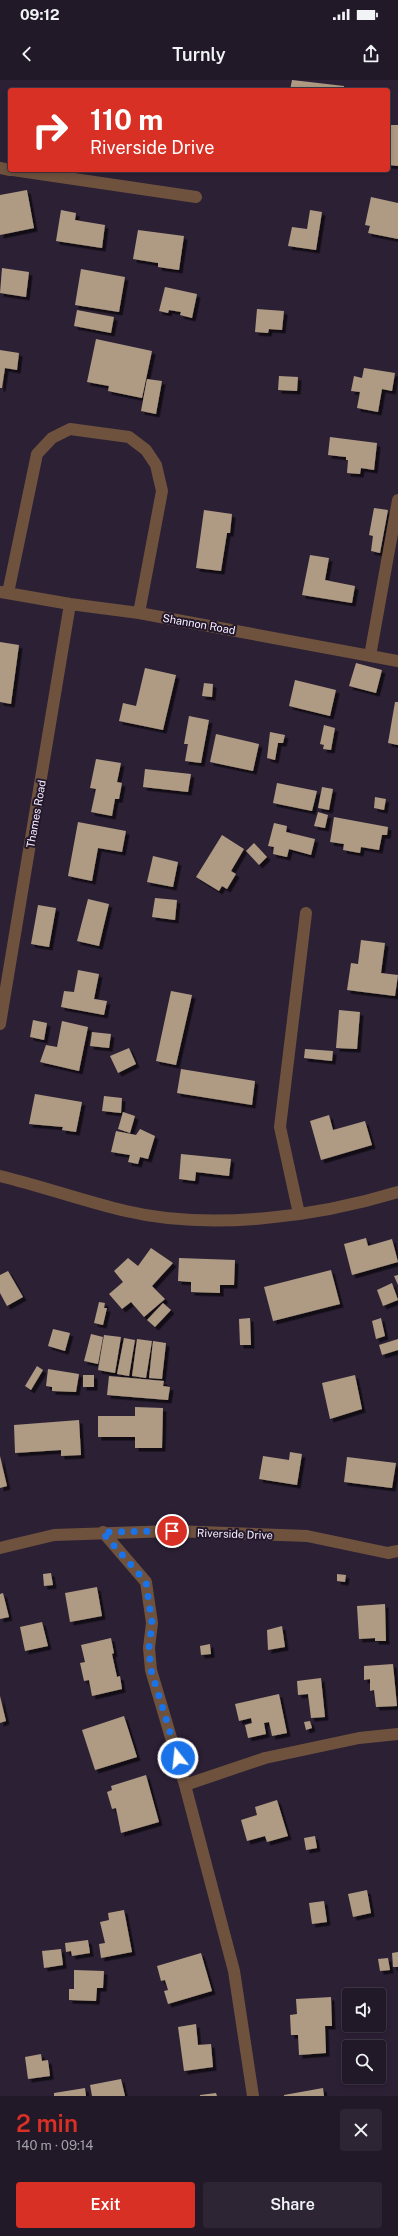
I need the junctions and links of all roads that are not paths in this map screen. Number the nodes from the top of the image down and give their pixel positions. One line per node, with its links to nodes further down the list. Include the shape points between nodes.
1 (27, 172): 2 (street)
2 (196, 197)
3 (398, 500): 7 (street)
4 (4, 592): 5 (street, Shannon Road); 6 (street, via 37,454 52,438 70,429 97,432 128,437 146,450 156,465 162,491)
5 (70, 604): 6 (street, Shannon Road); 10 (street, Thames Road)
6 (139, 613): 7 (street, Shannon Road)
7 (370, 656): 8 (street, Shannon Road)
8 (398, 661)
9 (306, 913): 13 (street, via 280,1127)
10 (0, 1024)
11 (0, 1176): 13 (street, via 40,1185 126,1211 189,1220 256,1220)
12 (398, 1192): 13 (street)
13 (299, 1214)
14 (102, 1532): 15 (street, Riverside Drive, via 54,1535); 16 (street, Riverside Drive, via 172,1531 307,1536 388,1553); 18 (street, via 146,1582 152,1623 149,1648 151,1670)
15 (0, 1548)
16 (398, 1551)
17 (398, 1734): 18 (street, via 359,1738 265,1758)
18 (185, 1785): 19 (street, via 234,1971)
19 (254, 2096)

